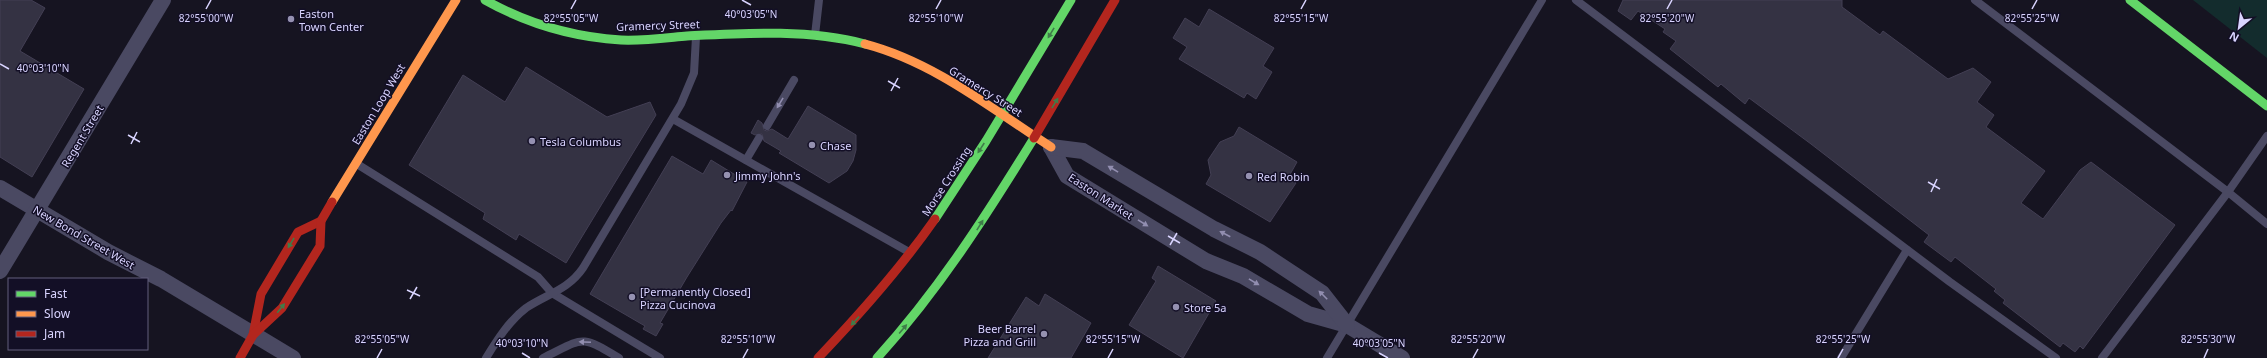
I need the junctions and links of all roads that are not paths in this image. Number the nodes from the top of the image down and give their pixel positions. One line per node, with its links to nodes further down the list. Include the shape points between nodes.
1 (163, 0): 26 (street, Regent Street)
2 (456, 0): 23 (street, Easton Loop West)
3 (485, 0): 12 (street, Gramercy Street, via 511,14 537,23 604,37 635,40)
4 (819, 0): 11 (lane)
5 (1071, 0): 15 (street, Morse Crossing, one-way to 15)
6 (1115, 0): 18 (street, one-way to 6)
7 (1542, 0): 33 (lane)
8 (1576, 0): 29 (lane)
9 (1975, 0): 25 (lane)
10 (2130, 0): 14 (street)
11 (815, 35): 12 (street, Gramercy Street); 15 (street, Gramercy Street, via 846,39 908,60 962,89)
12 (696, 36): 16 (lane, via 694,73)
13 (794, 80): 17 (lane, one-way to 17)
14 (2267, 106)
15 (1002, 115): 18 (street, Gramercy Street); 30 (street, Morse Crossing, one-way to 30)
16 (674, 119): 22 (lane); 32 (lane, via 584,268 575,280)
17 (767, 126)
18 (1035, 136): 21 (street, Gramercy Street); 42 (street, one-way to 18, via 900,334 949,272)
19 (2267, 136): 25 (lane)
20 (759, 138): 22 (lane)
21 (1052, 147): 33 (street, Easton Market, one-way to 21, via 1322,293 1260,252 1214,229 1082,151); 33 (street, Easton Market, one-way to 33, via 1067,176 1206,261 1243,276 1308,314)
22 (746, 160): 30 (lane)
23 (356, 164): 27 (street, Easton Loop West); 32 (lane, via 538,277)
24 (0, 188): 26 (street, New Bond Street West)
25 (2228, 192): 28 (lane); 47 (lane)
26 (37, 210): 31 (street, Regent Street); 34 (street, New Bond Street West, via 108,252 161,279)
27 (322, 221): 34 (street, Easton Loop West, one-way to 27, via 282,308 320,246); 34 (street, Easton Loop West, one-way to 34, via 298,232 264,288)
28 (2267, 224)
29 (1907, 250): 45 (lane); 46 (lane)
30 (911, 254): 41 (street, Morse Crossing, one-way to 41, via 870,304)
31 (0, 271)
32 (552, 294): 37 (lane, via 516,316); 40 (lane)
33 (1347, 325): 43 (lane); 44 (street, Easton Market)
34 (253, 335): 35 (street, Easton Loop West); 36 (street, New Bond Street West)
35 (240, 358)
36 (293, 358)
37 (486, 358)
38 (543, 358): 39 (lane, one-way to 38, via 592,342 582,340)
39 (619, 358)
40 (660, 358)
41 (818, 358)
42 (876, 358)
43 (1327, 358)
44 (1402, 358)
45 (1841, 358)
46 (2056, 358)
47 (2102, 358)

